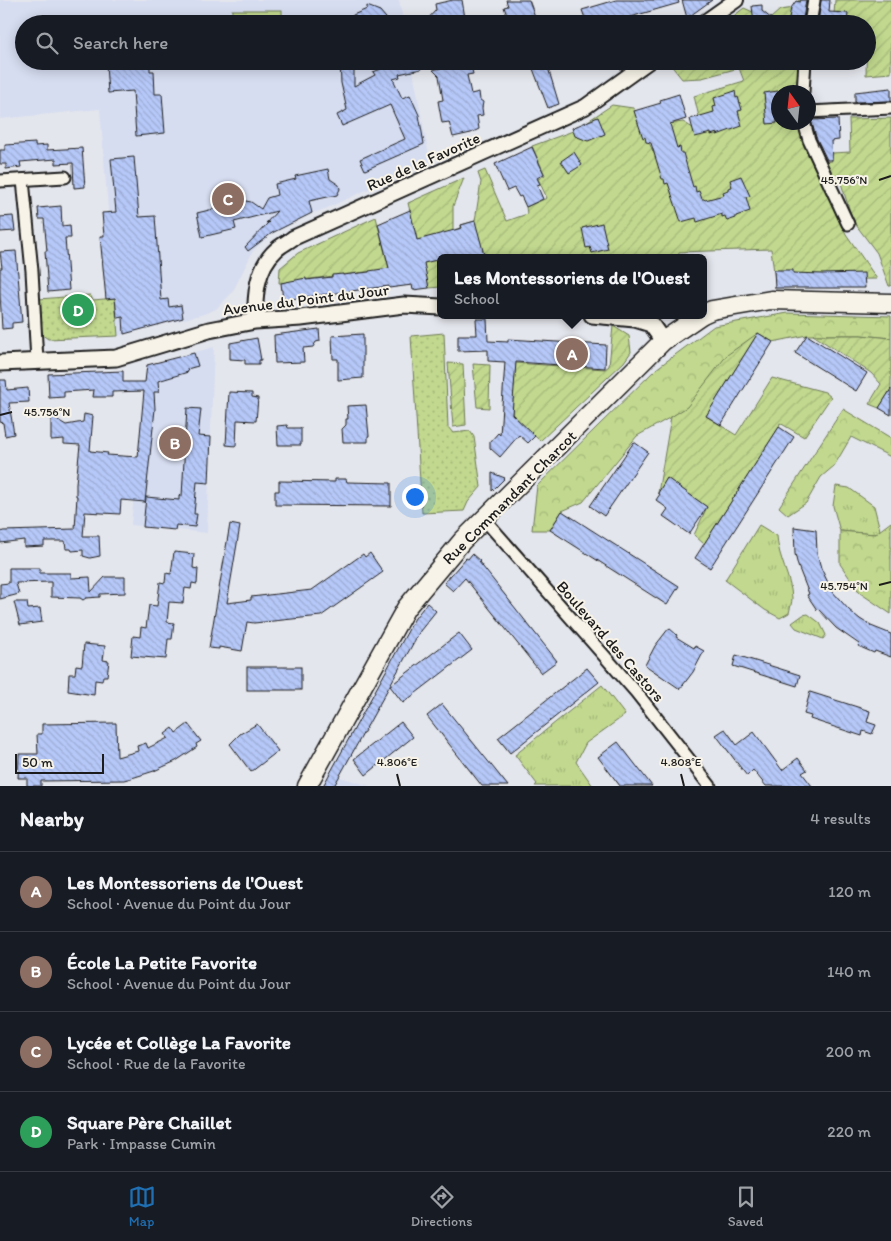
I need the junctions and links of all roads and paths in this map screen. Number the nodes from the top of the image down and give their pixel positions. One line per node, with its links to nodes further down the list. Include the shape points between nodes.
1 (736, 0): 3 (street)
2 (814, 0): 4 (street)
3 (715, 15)
4 (812, 15)
5 (636, 70): 20 (street, Rue de la Favorite, via 585,107 288,242 276,250 259,277)
6 (804, 70): 7 (street)
7 (803, 85)
8 (891, 108): 9 (street)
9 (816, 112)
10 (806, 130): 14 (street)
11 (65, 177): 12 (street)
12 (23, 180): 13 (street); 22 (street)
13 (0, 181)
14 (848, 224)
15 (891, 303): 17 (main road, Rue Commandant Charcot, via 772,300)
16 (437, 307): 20 (main road, Avenue du Point du Jour, via 404,305)
17 (707, 312)
18 (635, 319): 21 (main road, via 651,324)
19 (696, 319): 21 (main road, Rue Commandant Charcot)
20 (255, 321): 22 (main road, Avenue du Point du Jour, via 209,330 116,358)
21 (663, 342): 24 (main road, Rue Commandant Charcot)
22 (37, 361): 23 (main road, Avenue du Point du Jour)
23 (0, 363)
24 (484, 520): 25 (main road, Rue Commandant Charcot, via 458,544 406,608); 26 (street, Boulevard des Castors, via 636,692)
25 (307, 786)
26 (710, 786)

